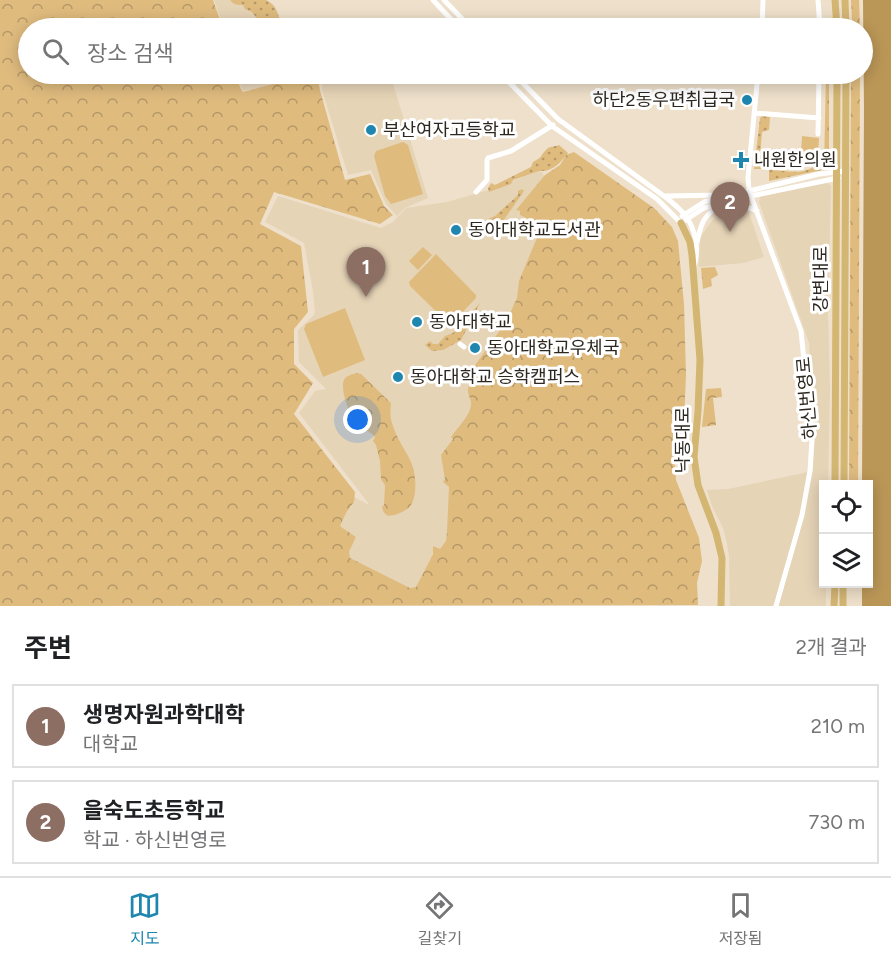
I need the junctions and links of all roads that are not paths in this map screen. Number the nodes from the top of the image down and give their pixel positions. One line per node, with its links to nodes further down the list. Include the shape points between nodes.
1 (434, 0): 7 (street)
2 (444, 0): 8 (street)
3 (763, 0): 9 (street)
4 (818, 0): 10 (street)
5 (835, 0): 11 (main road)
6 (844, 0): 12 (main road)
7 (450, 18)
8 (461, 18)
9 (762, 18)
10 (819, 18)
11 (836, 18)
12 (845, 18)
13 (511, 84): 22 (street, 낙동대로)
14 (524, 84): 21 (street)
15 (757, 84): 19 (street, 하신번영로)
16 (819, 84): 20 (street)
17 (837, 84): 25 (main road, 강변대로)
18 (846, 84): 24 (main road, 강변대로)
19 (754, 113): 20 (street); 27 (street, 하신번영로)
20 (819, 118): 23 (street)
21 (558, 119): 22 (street); 28 (street)
22 (552, 126): 26 (street, via 511,151 488,158 487,180); 32 (street, 낙동대로)
23 (818, 134)
24 (845, 174): 25 (street); 36 (main road, 강변대로)
25 (837, 175): 27 (street); 35 (main road, 강변대로)
26 (476, 192)
27 (750, 193): 29 (street); 30 (street, 하신번영로)
28 (663, 196): 29 (street); 32 (street)
29 (729, 199): 31 (street); 32 (street, via 704,202)
30 (757, 211): 31 (street, via 741,206); 40 (street, 하신번영로, via 801,331 812,439 802,515)
31 (710, 212): 33 (street, via 702,221)
32 (683, 218): 33 (street, 낙동대로, via 694,233); 34 (main road, 낙동대로)
33 (696, 247): 34 (street, 낙동대로)
34 (692, 270): 39 (main road, 낙동대로, via 700,360 694,457 698,485 722,558)
35 (835, 480)
36 (844, 480)
37 (835, 588): 41 (main road)
38 (843, 588): 42 (main road)
39 (721, 606)
40 (776, 606)
41 (834, 606)
42 (843, 606)

